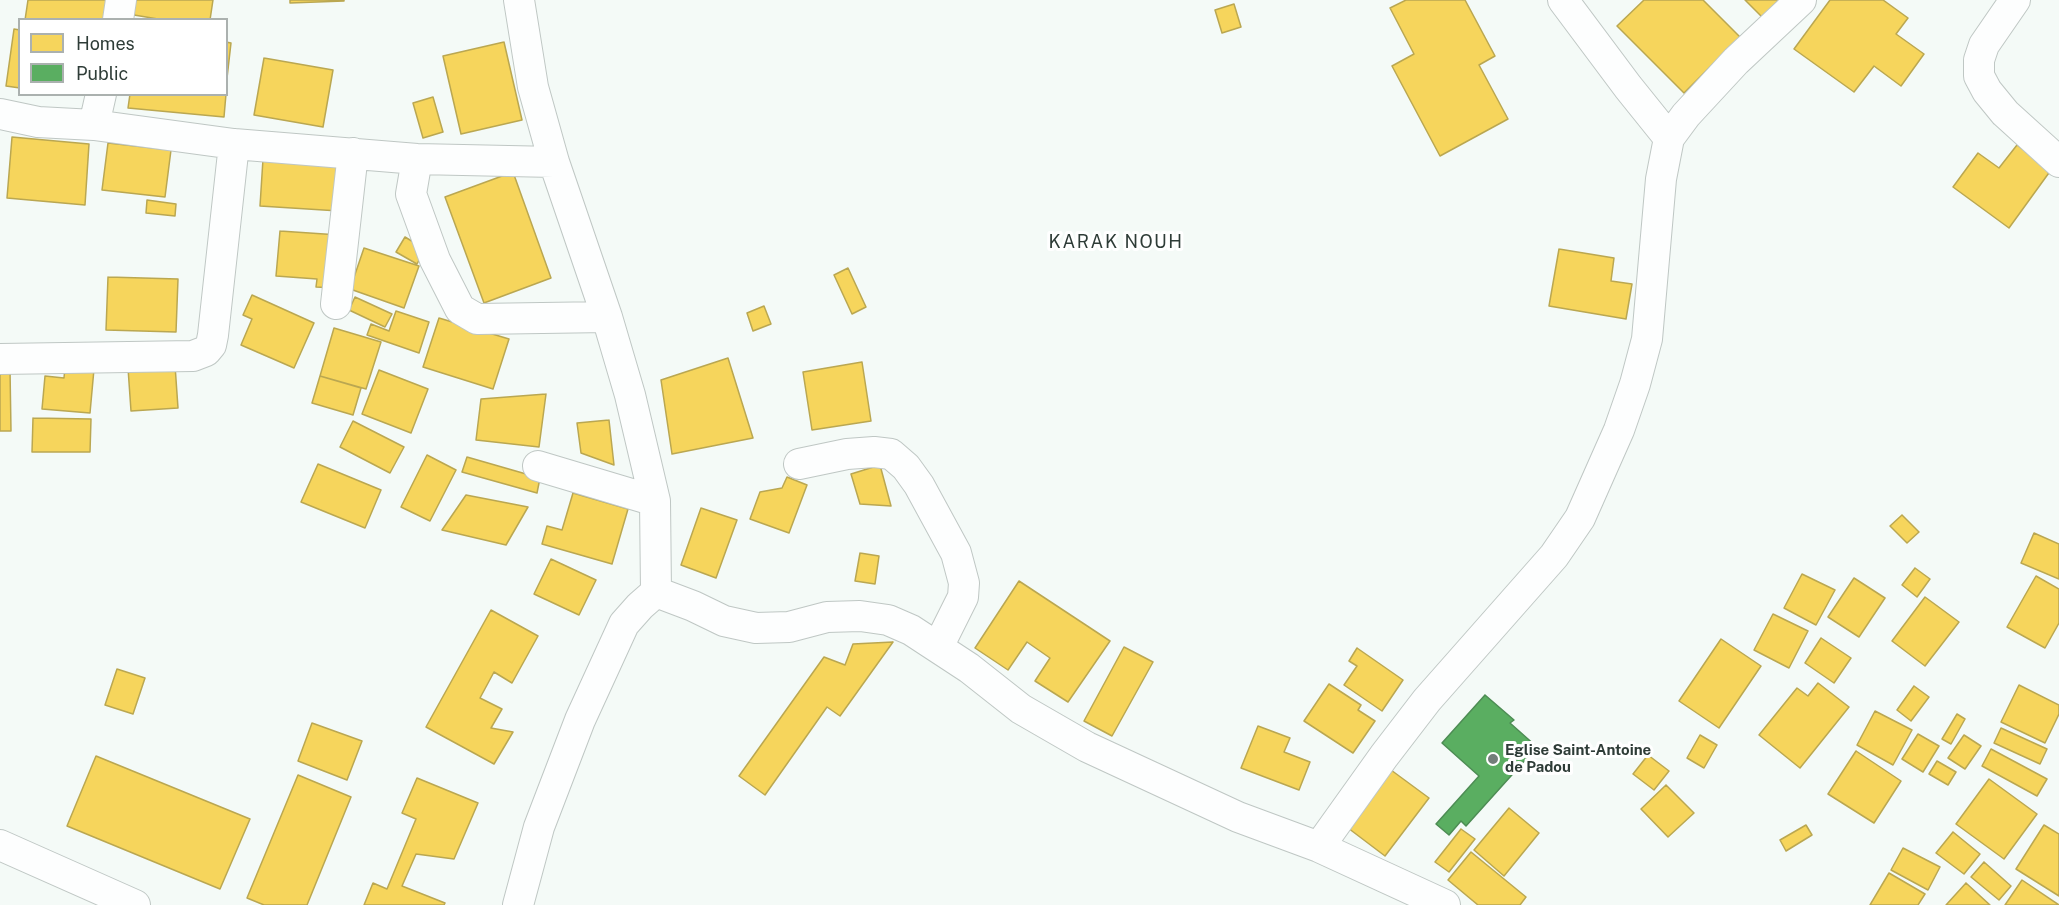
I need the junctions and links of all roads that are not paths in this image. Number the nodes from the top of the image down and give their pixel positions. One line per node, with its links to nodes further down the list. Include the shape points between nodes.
1 (121, 0): 6 (street)
2 (519, 0): 14 (street, via 533,87)
3 (1801, 0): 10 (street, via 1736,61)
4 (2015, 0): 15 (street, via 1984,45 1979,76 2005,113)
5 (1570, 3): 10 (street)
6 (118, 18)
7 (101, 96): 9 (street)
8 (0, 114): 9 (street, via 38,122)
9 (94, 125): 11 (street)
10 (1670, 138): 25 (street, via 1661,179 1647,339 1619,430 1580,518 1547,564 1427,700)
11 (234, 144): 12 (street); 18 (street, via 213,335 206,351 193,356)
12 (353, 153): 13 (street); 16 (street)
13 (417, 159): 14 (street); 17 (street, via 411,194 435,260 460,309 477,319)
14 (554, 162): 17 (street)
15 (2059, 162)
16 (336, 304)
17 (607, 317): 21 (street)
18 (0, 359)
19 (799, 464): 23 (street, via 874,452 891,454 906,467 956,553 963,576 963,597)
20 (538, 466): 21 (street)
21 (655, 501): 22 (street)
22 (656, 592): 23 (street, via 724,621 756,628 860,616 888,620); 27 (street, via 624,624 580,720 539,827)
23 (938, 646): 25 (street, via 1021,709 1087,747 1238,816)
24 (0, 845): 26 (street)
25 (1319, 847): 28 (street)
26 (135, 905)
27 (518, 905)
28 (1445, 905)

